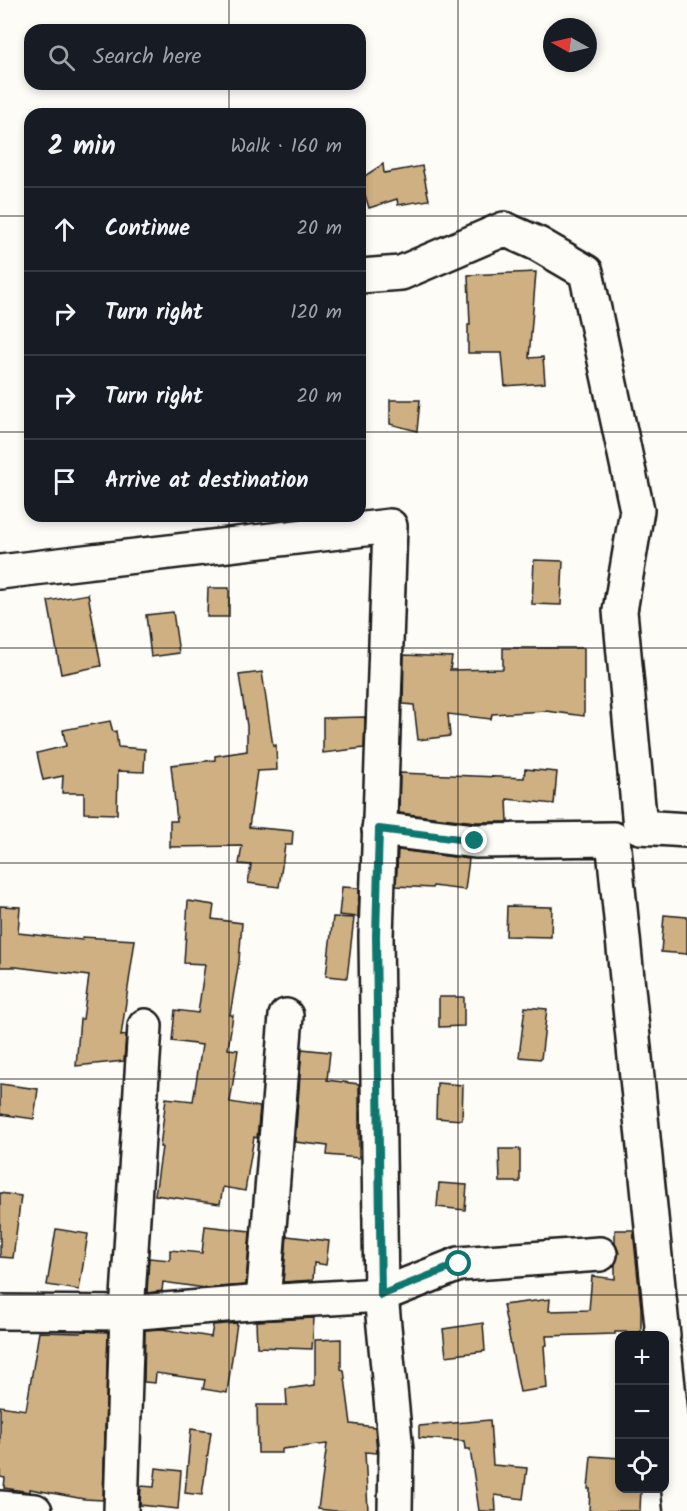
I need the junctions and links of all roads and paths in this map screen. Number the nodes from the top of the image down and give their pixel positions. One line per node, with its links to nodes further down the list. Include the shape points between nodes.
1 (366, 276): 4 (street, via 401,273 504,229 586,272 637,510 620,611 640,827)
2 (0, 572): 3 (street, via 390,526)
3 (379, 829): 8 (street, via 376,936); 12 (street, via 475,841 613,839)
4 (687, 830)
5 (286, 1016): 9 (street)
6 (145, 1026): 11 (street)
7 (600, 1254): 8 (street, via 459,1264)
8 (381, 1295): 9 (street); 15 (street, via 396,1451)
9 (263, 1302): 11 (street)
10 (0, 1312): 11 (street)
11 (127, 1313): 14 (street)
12 (663, 1331)
13 (668, 1385): 16 (street)
14 (120, 1511)
15 (395, 1511)
16 (681, 1511)

